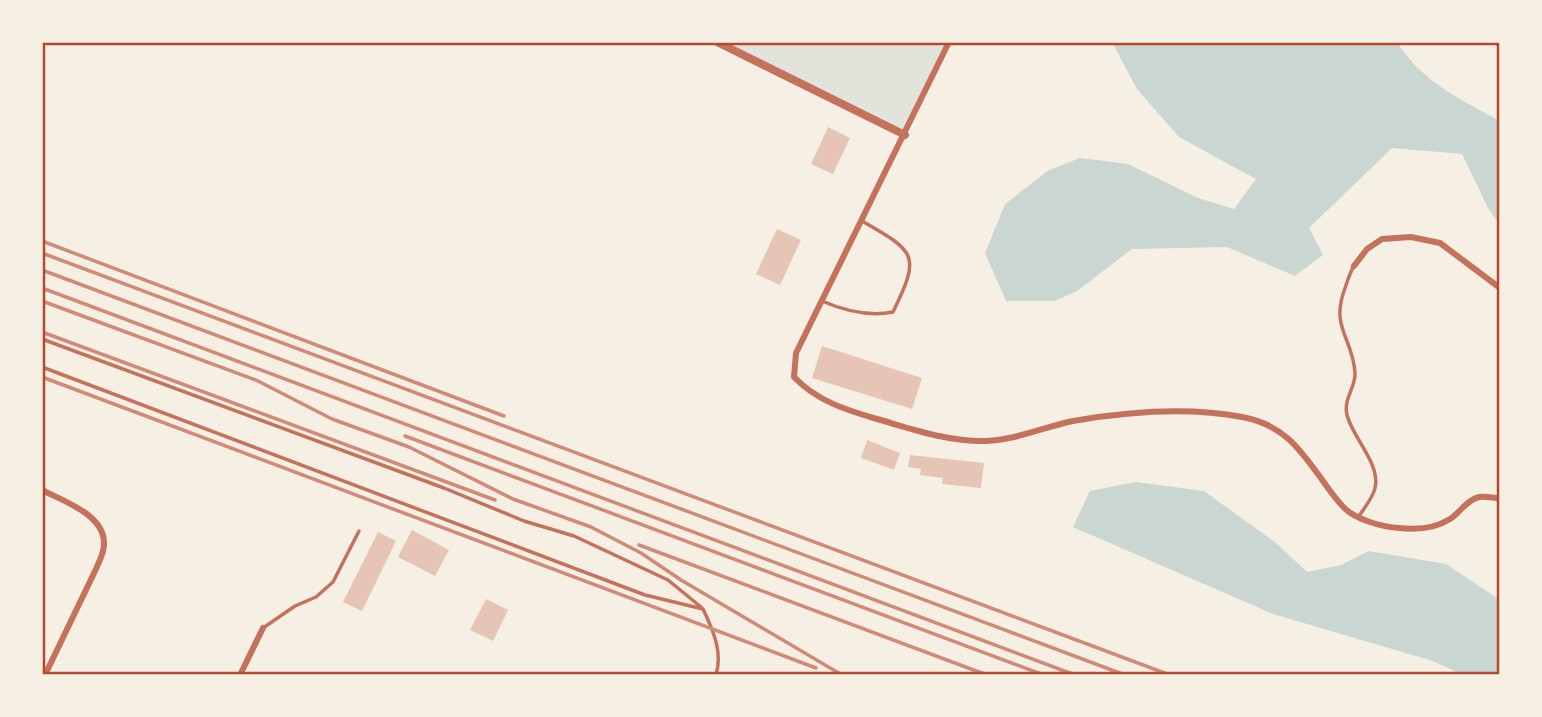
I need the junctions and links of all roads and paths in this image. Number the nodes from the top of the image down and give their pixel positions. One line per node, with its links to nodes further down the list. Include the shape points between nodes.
1 (717, 42): 3 (street)
2 (949, 42): 3 (street)
3 (905, 135): 4 (street)
4 (862, 221): 7 (street); 7 (lane, via 892,238 909,257 907,282 893,312 844,310)
5 (1354, 266): 6 (street, via 1382,239 1411,237 1440,243); 12 (lane, via 1338,309 1356,377 1346,411 1351,430 1372,466 1376,487)
6 (1500, 288)
7 (822, 301): 12 (street, via 796,353 794,377 829,404 920,431 986,441 1073,421 1139,414 1194,410 1244,417 1270,425 1293,441 1336,499)
8 (42, 340): 14 (lane, via 574,536 668,580)
9 (42, 367): 14 (lane, via 645,595)
10 (42, 490): 16 (street, via 90,517 104,541 96,569)
11 (1500, 498): 12 (street, via 1479,497 1450,519 1421,530 1395,528)
12 (1359, 516)
13 (359, 531): 15 (lane, via 333,582)
14 (703, 609): 18 (lane, via 720,661)
15 (263, 628): 17 (street)
16 (45, 675)
17 (240, 675)
18 (716, 675)

